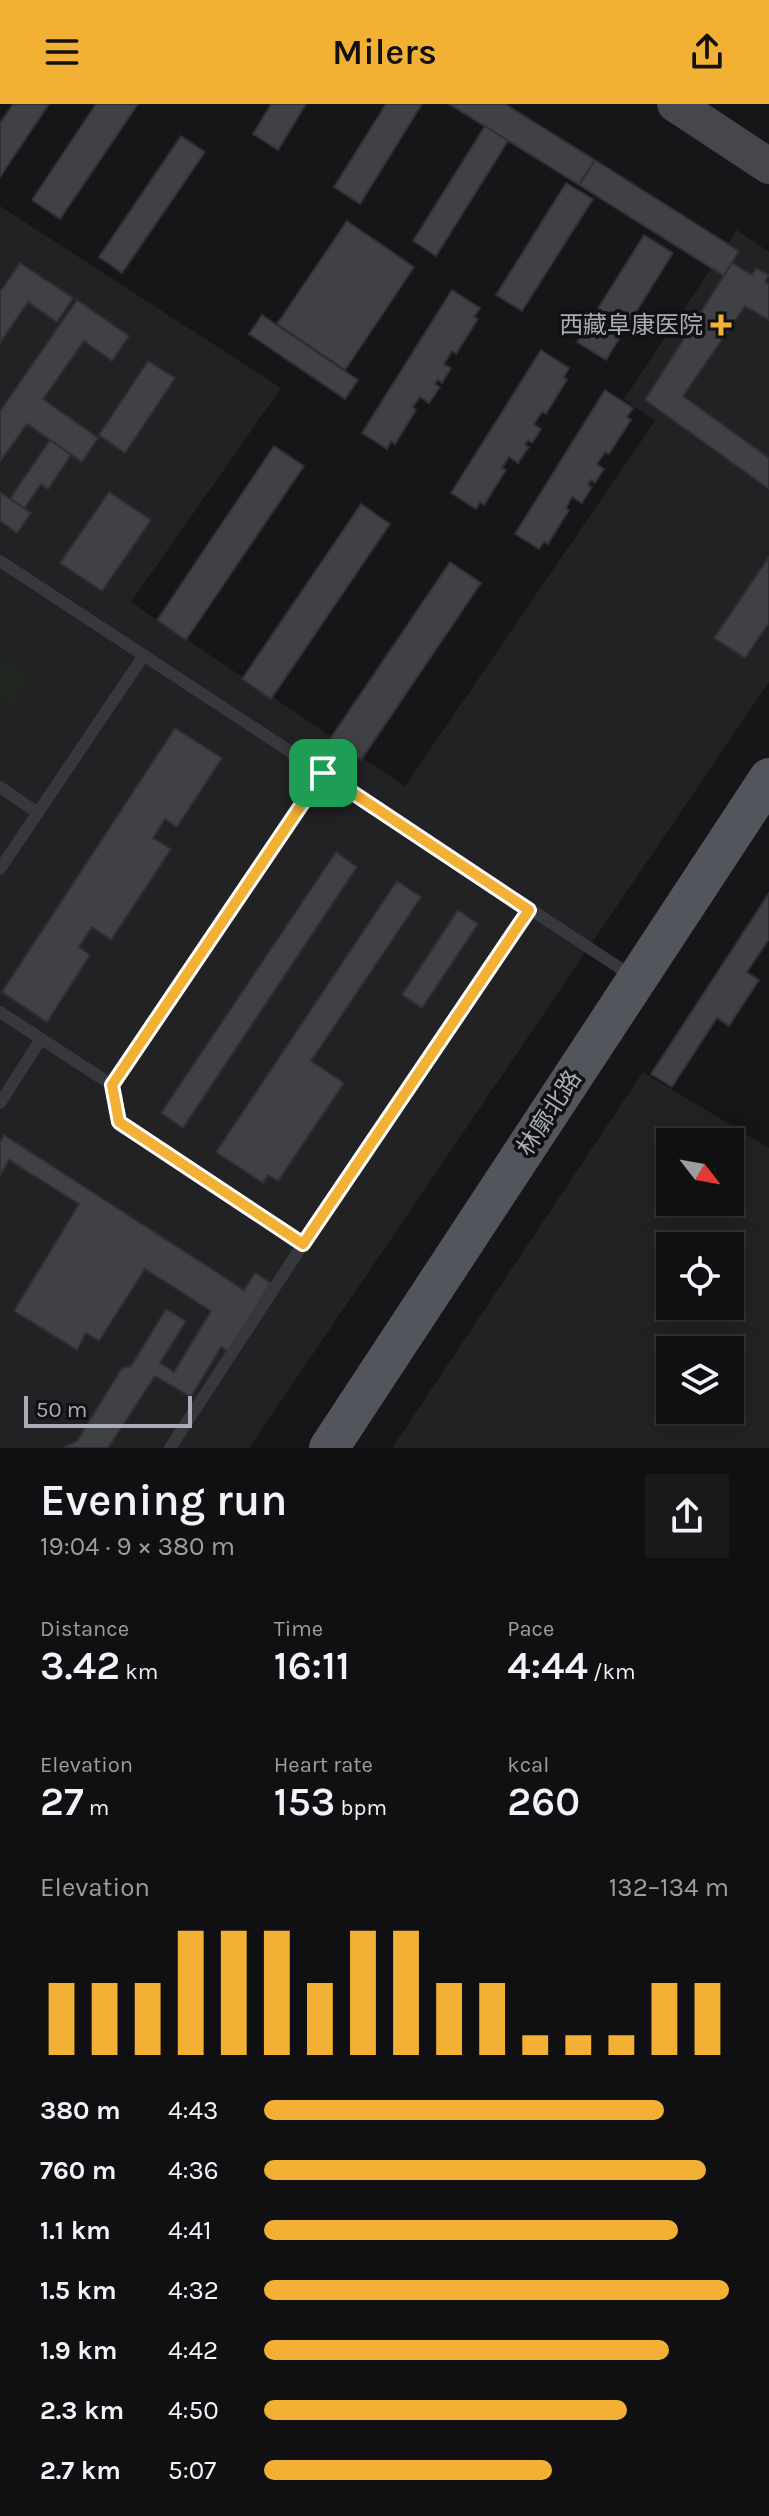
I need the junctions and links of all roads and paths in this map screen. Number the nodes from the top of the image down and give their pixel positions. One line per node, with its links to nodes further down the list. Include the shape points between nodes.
1 (675, 104): 2 (main road)
2 (769, 166)
3 (0, 561): 4 (lane)
4 (144, 655): 5 (lane); 8 (lane)
5 (323, 773): 10 (lane); 14 (lane)
6 (769, 778): 11 (main road, 林廓北路)
7 (0, 787): 8 (lane)
8 (38, 813): 9 (lane)
9 (0, 869)
10 (529, 910): 11 (lane); 16 (lane)
11 (637, 979): 18 (main road, 林廓北路)
12 (0, 1012): 13 (lane)
13 (41, 1039): 14 (lane); 15 (lane)
14 (112, 1085): 16 (lane, via 119,1122)
15 (0, 1103)
16 (303, 1244): 17 (lane)
17 (170, 1448)
18 (329, 1448)

